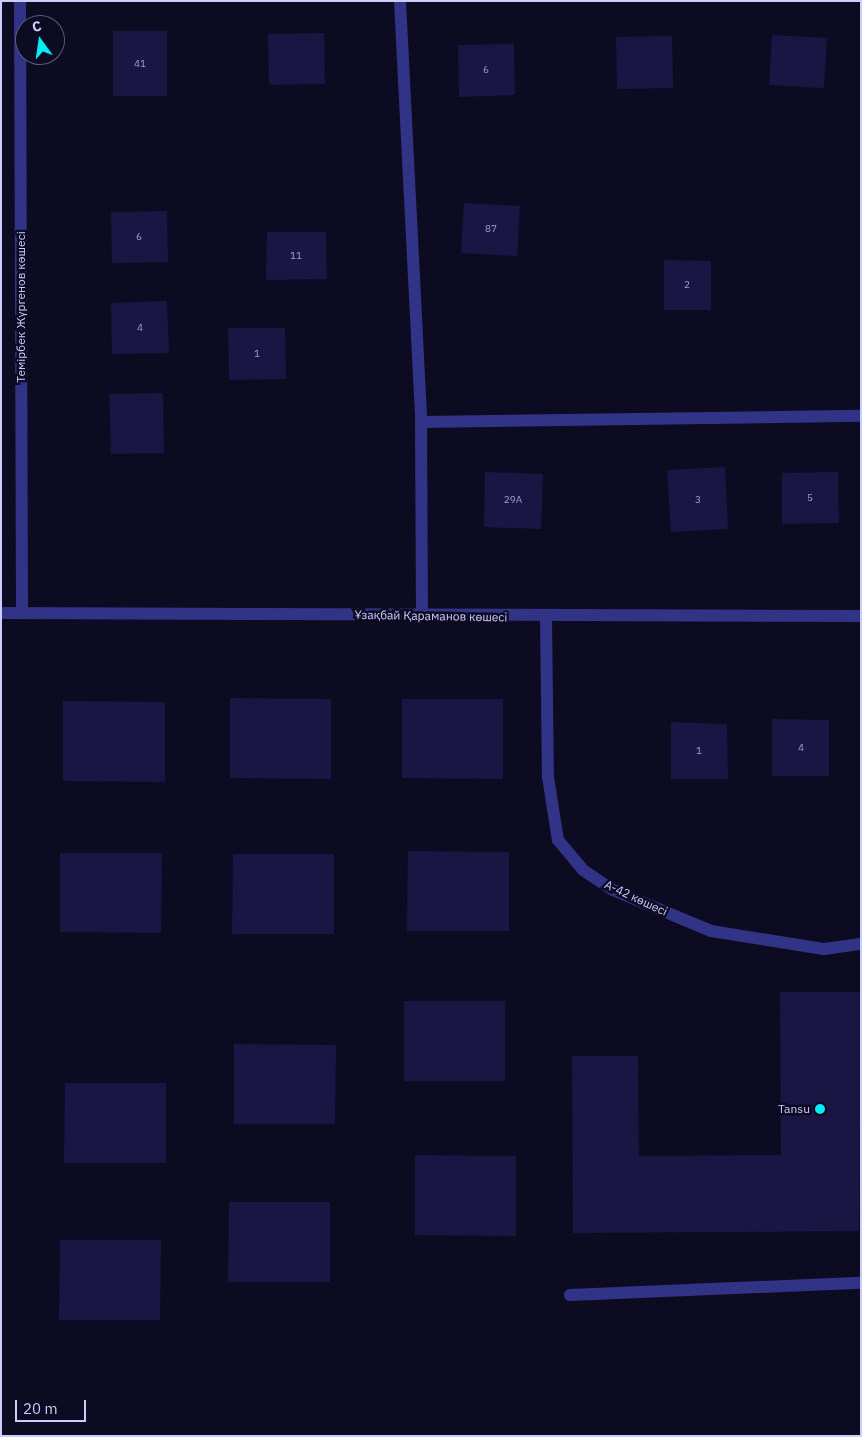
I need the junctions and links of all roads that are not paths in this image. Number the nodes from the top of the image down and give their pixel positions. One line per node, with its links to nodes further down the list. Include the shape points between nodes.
1 (20, 1): 6 (street, Темірбек Жүргенов көшесі)
2 (400, 1): 4 (street)
3 (861, 416): 4 (street)
4 (421, 422): 7 (street)
5 (1, 612): 6 (street, Ұзақбай Қараманов көшесі)
6 (22, 612): 7 (street, Ұзақбай Қараманов көшесі)
7 (422, 616): 9 (street, Ұзақбай Қараманов көшесі)
8 (861, 616): 9 (street, Ұзақбай Қараманов көшесі)
9 (546, 618): 10 (street, А-42 көшесі, via 548,778 558,840 583,870 612,890 711,931 824,949)
10 (861, 944)
11 (861, 1283): 12 (street)
12 (570, 1295)

